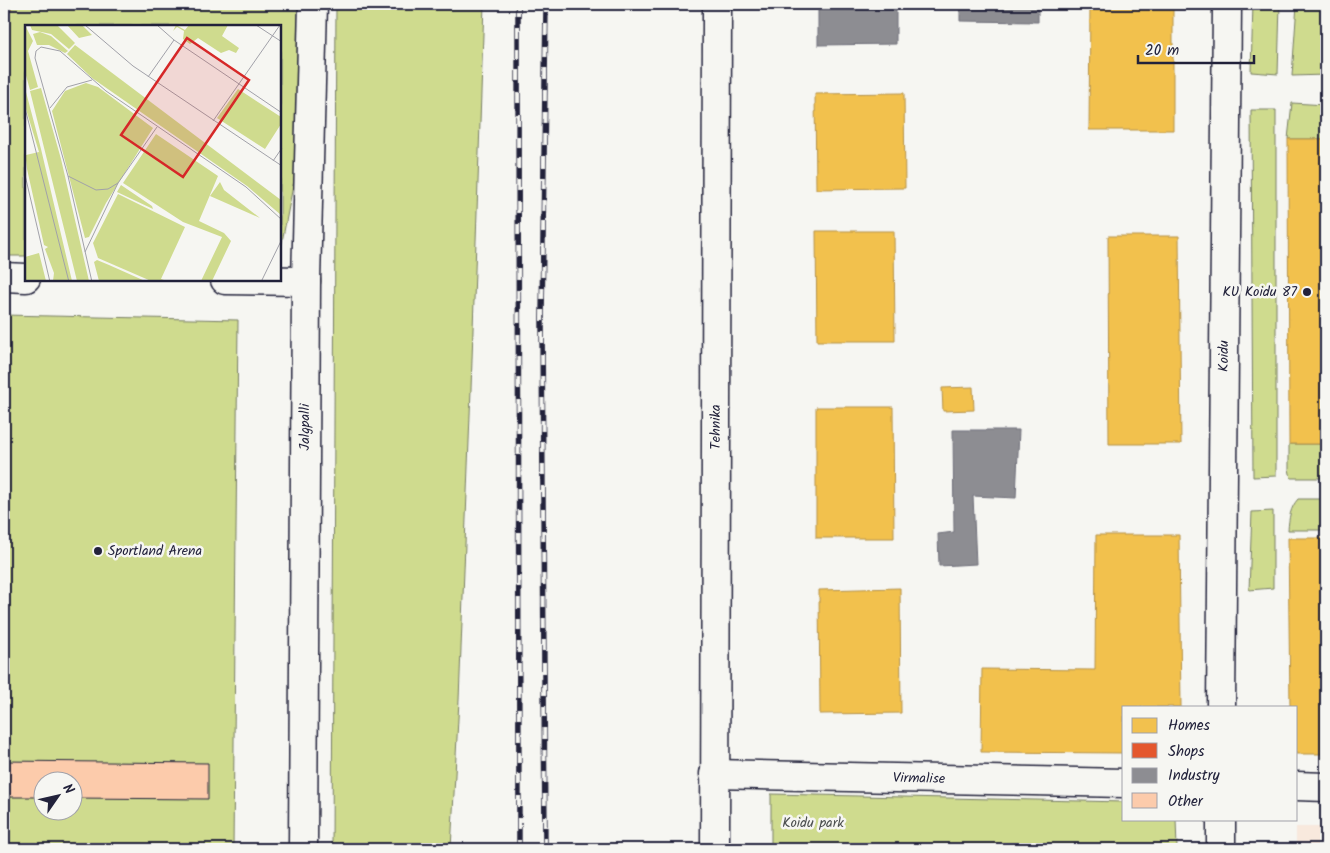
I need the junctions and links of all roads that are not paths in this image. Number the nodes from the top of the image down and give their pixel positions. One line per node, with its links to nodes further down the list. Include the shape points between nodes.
1 (313, 4): 7 (street, Jalgpalli)
2 (717, 4): 9 (street, Tehnika)
3 (1227, 4): 8 (street, Koidu)
4 (4, 278): 5 (street)
5 (25, 278)
6 (281, 281): 7 (street)
7 (306, 281): 14 (street, Jalgpalli)
8 (1221, 706)
9 (714, 774): 10 (street, Virmalise); 15 (street, Tehnika)
10 (1122, 783)
11 (1298, 786): 12 (street)
12 (1326, 787)
13 (1221, 820): 16 (street)
14 (304, 849)
15 (715, 849)
16 (1221, 849)

